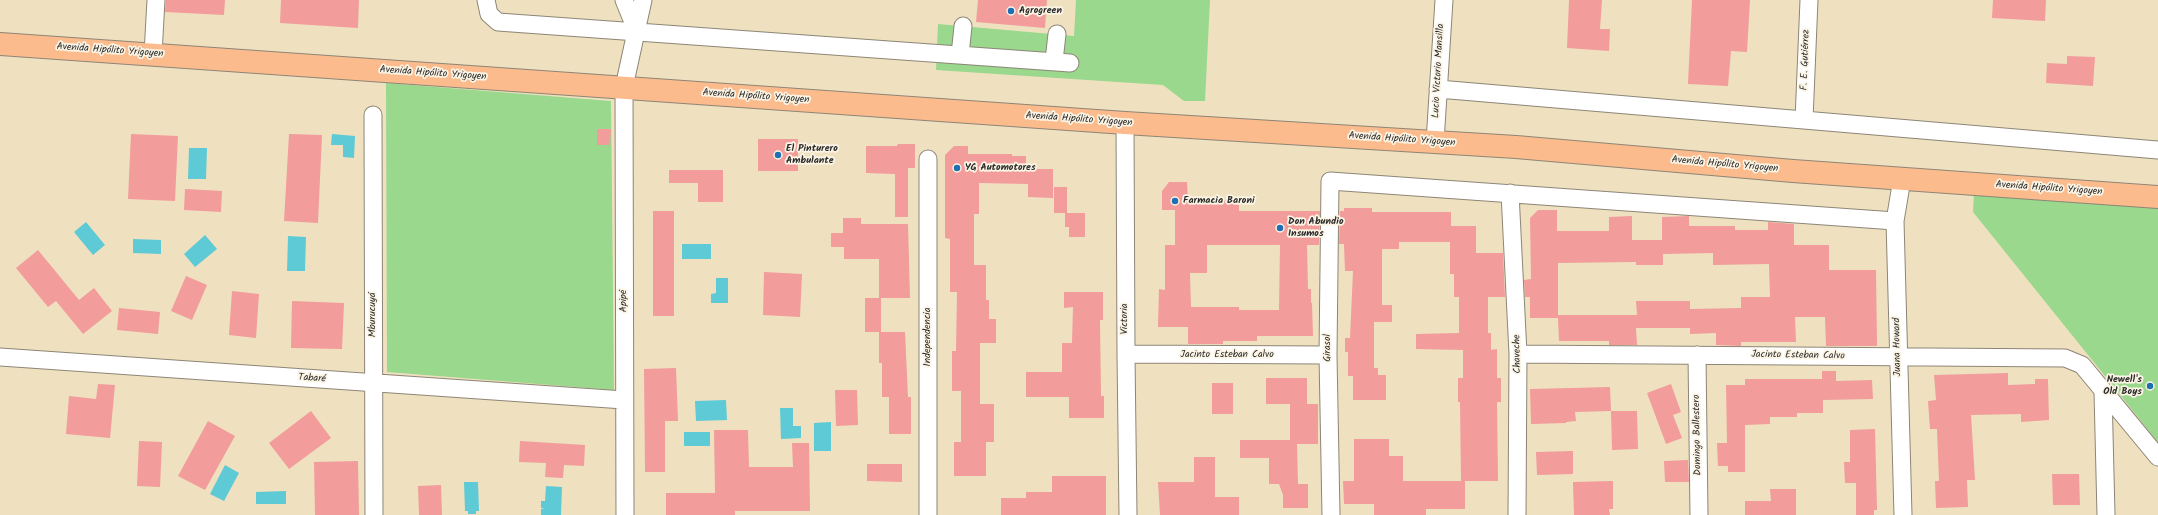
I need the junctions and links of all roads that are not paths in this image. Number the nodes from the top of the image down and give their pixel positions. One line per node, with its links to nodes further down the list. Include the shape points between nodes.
1 (156, 0): 11 (street)
2 (486, 0): 8 (street, via 489,14 498,22)
3 (624, 0): 8 (street)
4 (643, 0): 8 (street, Apipé)
5 (1444, 0): 14 (street, Lucio Victorio Mansilla)
6 (1809, 0): 16 (street, F. E. Gutiérrez)
7 (963, 26): 12 (street)
8 (637, 32): 12 (street); 13 (street, Apipé)
9 (1057, 34): 12 (street, via 1062,62)
10 (0, 44): 11 (main road, Avenida Hipólito Yrigoyen)
11 (153, 54): 13 (main road, Avenida Hipólito Yrigoyen)
12 (960, 55)
13 (624, 87): 17 (main road, Avenida Hipólito Yrigoyen); 33 (street, Apipé)
14 (1438, 89): 16 (street); 18 (street, Lucio Victorio Mansilla)
15 (373, 115): 31 (street, Mburucuyá)
16 (1804, 120): 19 (street)
17 (1125, 123): 18 (main road, Avenida Hipólito Yrigoyen); 25 (street, Victoria)
18 (1435, 142): 21 (main road, Avenida Hipólito Yrigoyen)
19 (2158, 150)
20 (928, 160): 37 (street, Independencia)
21 (1902, 179): 23 (main road, Avenida Hipólito Yrigoyen); 24 (street, Juana Howard)
22 (1510, 193): 24 (street); 26 (street, Chaveche); 27 (street, Girasol, via 1330,181)
23 (2158, 197)
24 (1895, 221): 30 (street, Juana Howard)
25 (1126, 354): 27 (street, Jacinto Esteban Calvo); 38 (street, Victoria)
26 (1518, 354): 28 (street, Jacinto Esteban Calvo); 40 (street, Chaveche)
27 (1328, 355): 39 (street, Girasol)
28 (1697, 355): 30 (street, Jacinto Esteban Calvo); 41 (street, Domingo Ballestero)
29 (0, 357): 31 (street, Tabaré)
30 (1898, 357): 32 (street, Jacinto Esteban Calvo, via 2065,358 2082,365); 42 (street, Juana Howard)
31 (374, 384): 33 (street, Tabaré); 35 (street, Mburucuyá)
32 (2103, 392): 34 (street); 43 (street)
33 (624, 400): 36 (street, Apipé)
34 (2158, 457)
35 (374, 515)
36 (625, 515)
37 (928, 515)
38 (1128, 515)
39 (1331, 515)
40 (1517, 515)
41 (1699, 515)
42 (1904, 515)
43 (2106, 515)

